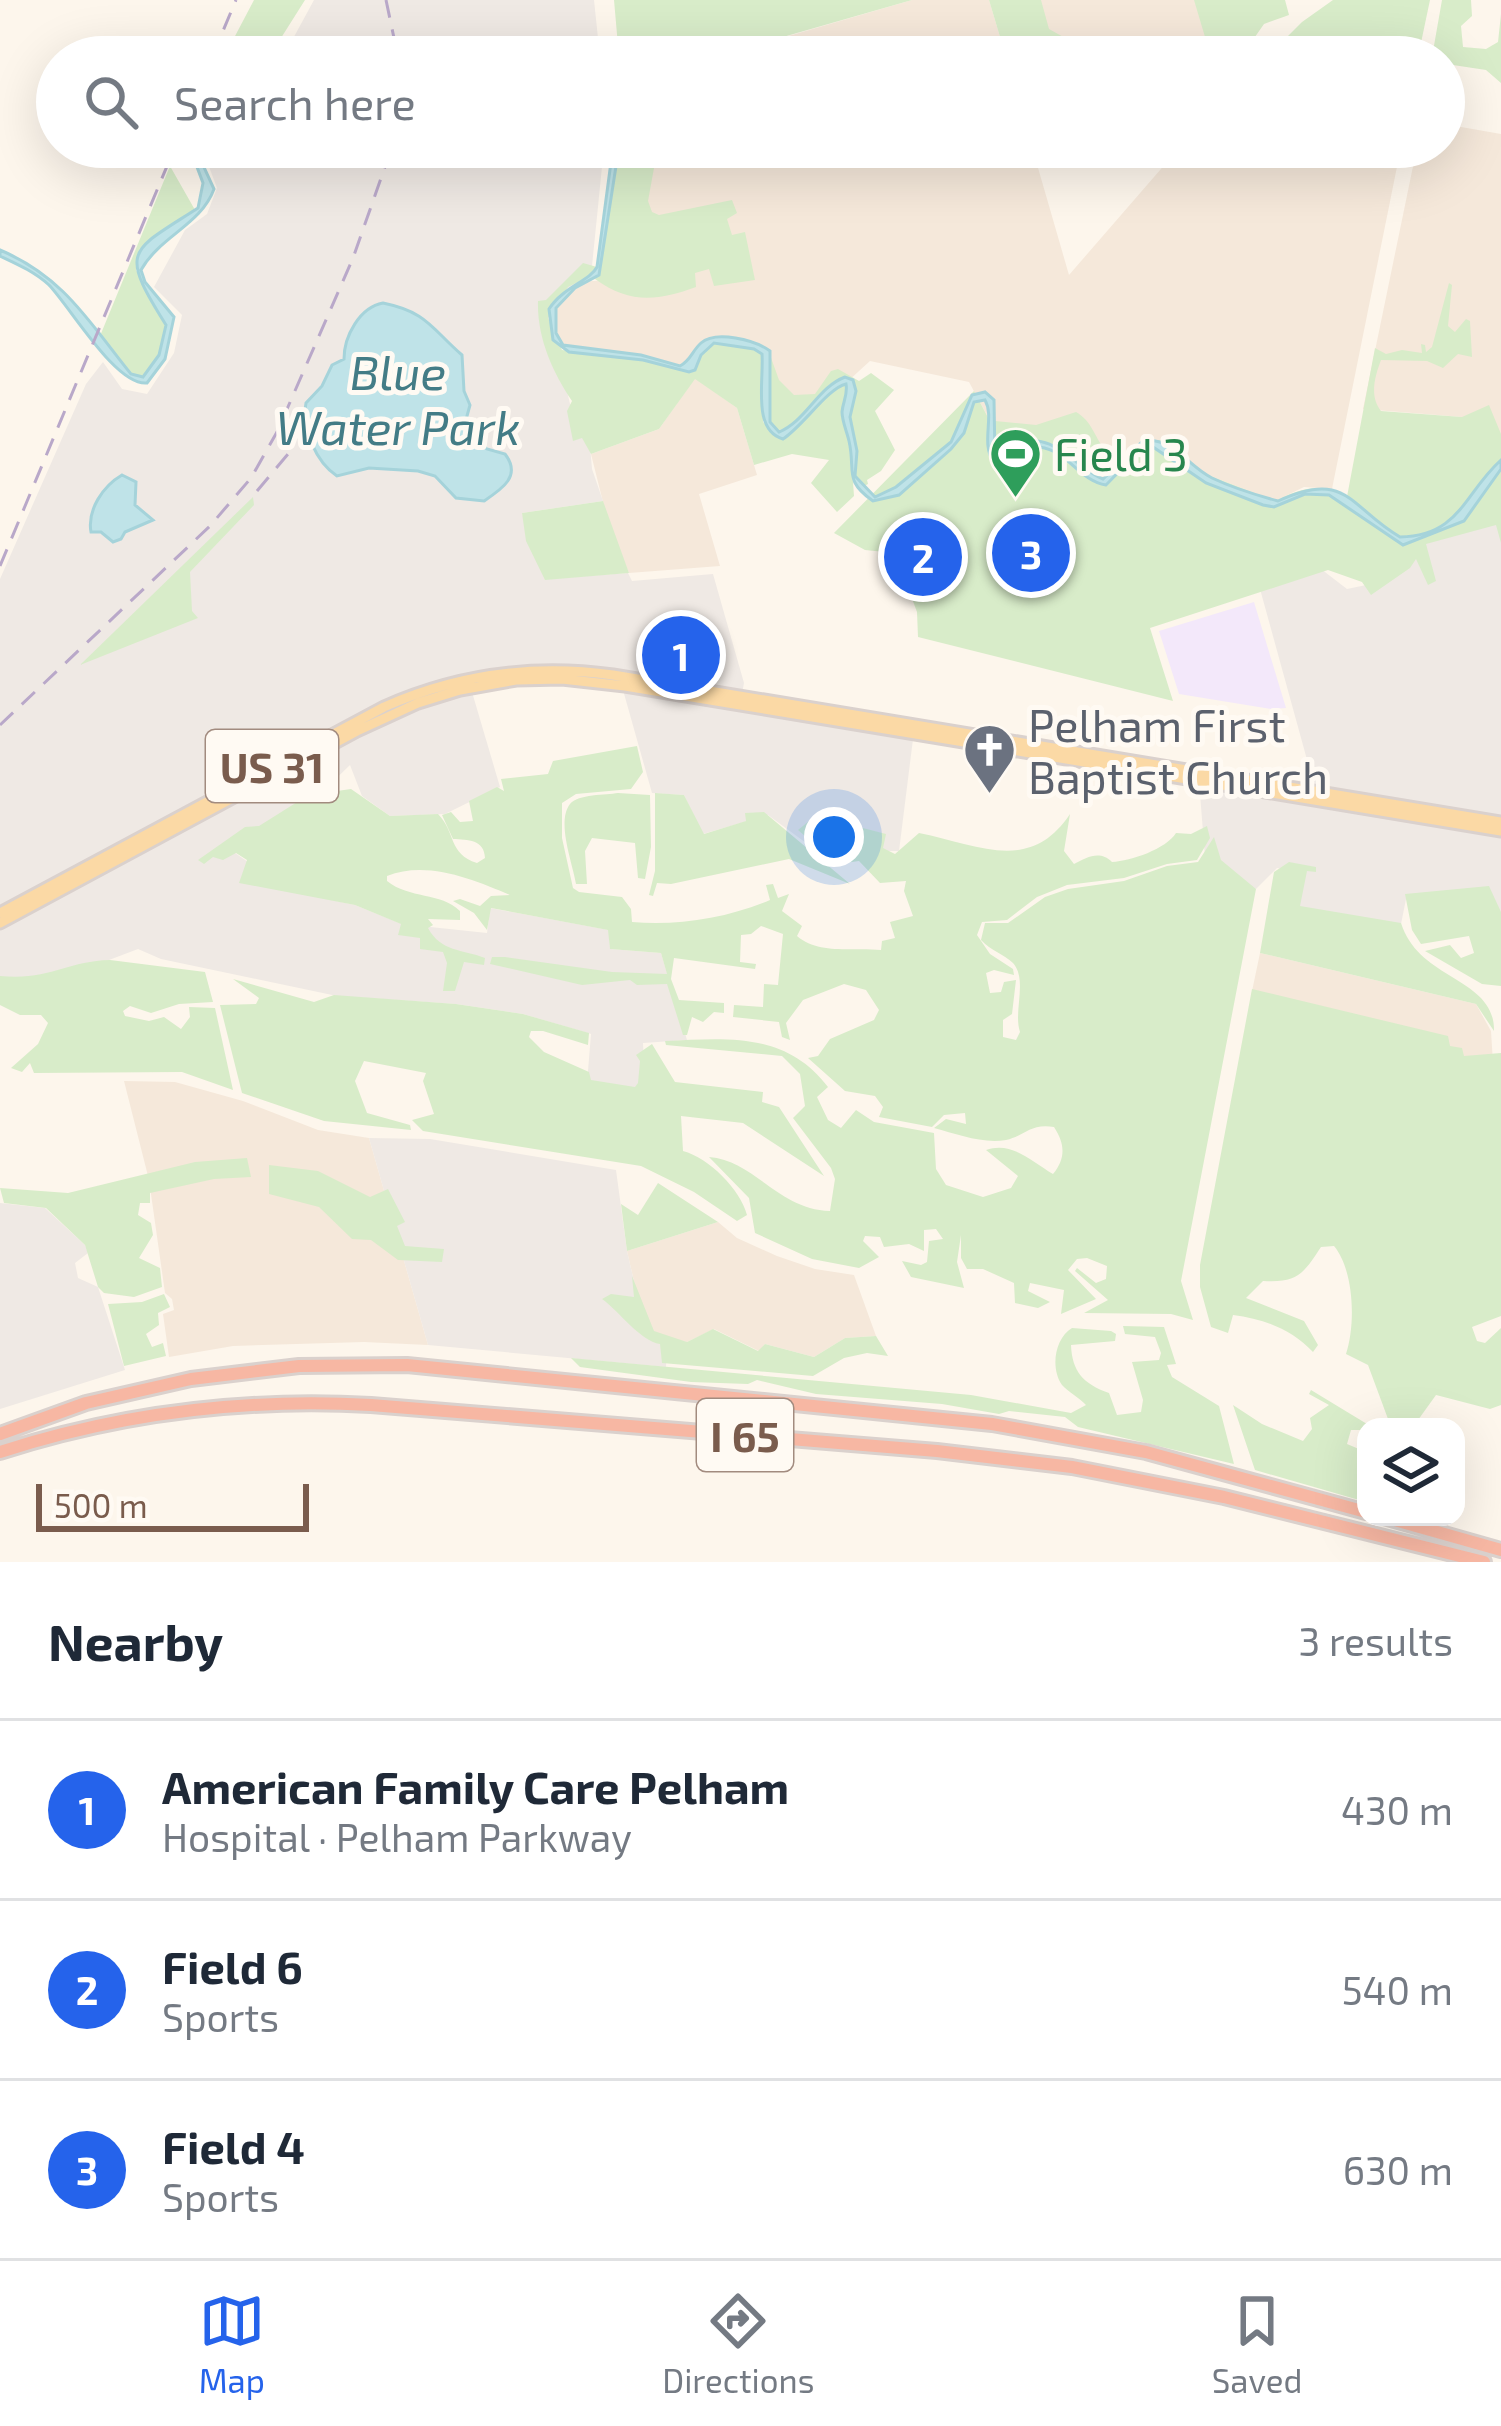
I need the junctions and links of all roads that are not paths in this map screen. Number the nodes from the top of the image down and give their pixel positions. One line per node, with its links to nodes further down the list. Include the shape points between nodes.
1 (1312, 795): 2 (main road, US 31); 3 (main road, US 31); 6 (main road, US 31, via 561,674 453,687 379,715)
2 (1382, 802): 3 (main road); 4 (main road, US 31)
3 (1390, 813): 4 (main road, US 31)
4 (1419, 813): 5 (main road, US 31)
5 (1501, 827)
6 (36, 899): 7 (main road, US 31); 8 (main road, US 31)
7 (0, 913)
8 (0, 923)
9 (0, 1431): 11 (highway, I 65, via 164,1384 252,1370 434,1367 992,1424 1169,1458)
10 (0, 1452): 14 (highway, I 65, via 218,1406 412,1408 1072,1467)
11 (1357, 1510)
12 (1416, 1526): 13 (highway)
13 (1501, 1550)
14 (1484, 1562)

